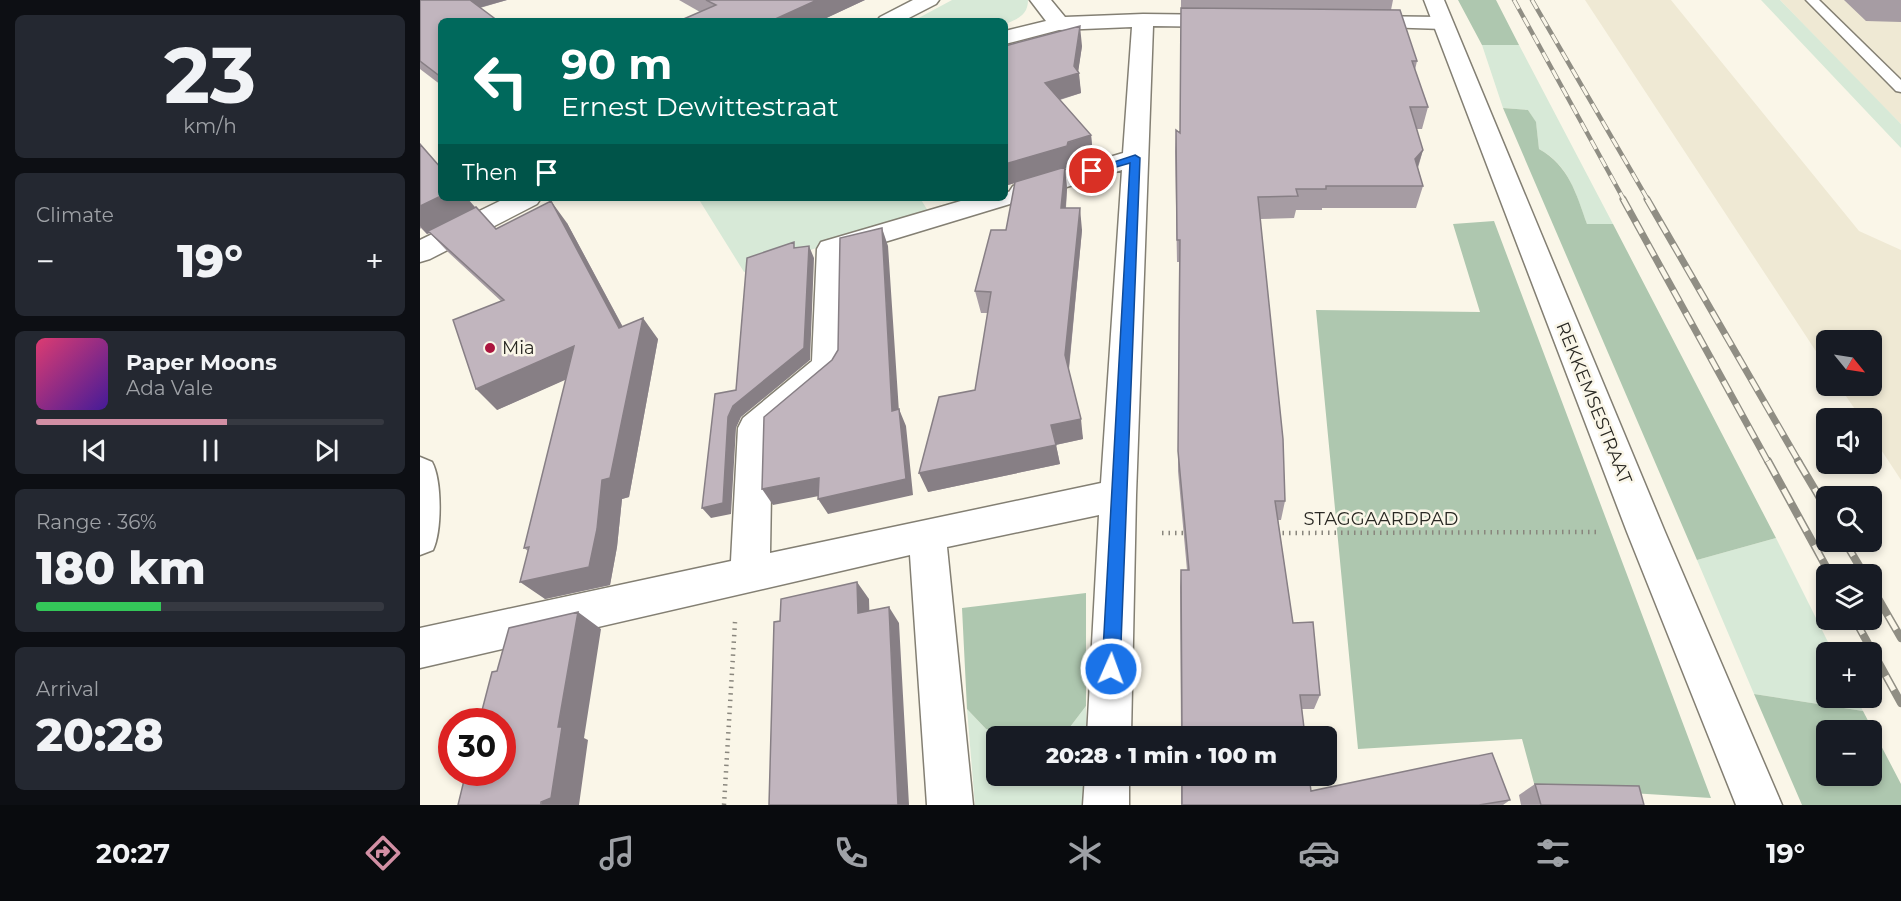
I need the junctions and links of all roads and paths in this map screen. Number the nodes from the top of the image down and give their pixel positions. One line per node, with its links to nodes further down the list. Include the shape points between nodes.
1 (929, 0): 5 (street)
2 (1040, 0): 9 (street)
3 (1812, 0): 11 (lane)
4 (1438, 12): 8 (street); 19 (street, REKKEMSESTRAAT)
5 (892, 18)
6 (1143, 20): 7 (street); 9 (street); 12 (street)
7 (1251, 21)
8 (1335, 22)
9 (1059, 24): 10 (street)
10 (1008, 37)
11 (1901, 88)
12 (1135, 158): 13 (street); 18 (street)
13 (1008, 196)
14 (522, 201): 16 (street)
15 (991, 201): 25 (street, via 831,249 828,366 755,428)
16 (420, 252)
17 (420, 475): 24 (street)
18 (1118, 495): 20 (street); 23 (street)
19 (1646, 532): 22 (path, STAGGAARDPAD); 32 (street, REKKEMSESTRAAT)
20 (1116, 533): 21 (path); 27 (street)
21 (1198, 533)
22 (1269, 533)
23 (927, 534): 25 (street); 30 (street)
24 (420, 538)
25 (744, 575): 26 (street); 29 (path)
26 (420, 648)
27 (1109, 726)
28 (1107, 786): 31 (street)
29 (724, 805)
30 (950, 805)
31 (1106, 805)
32 (1759, 805)

